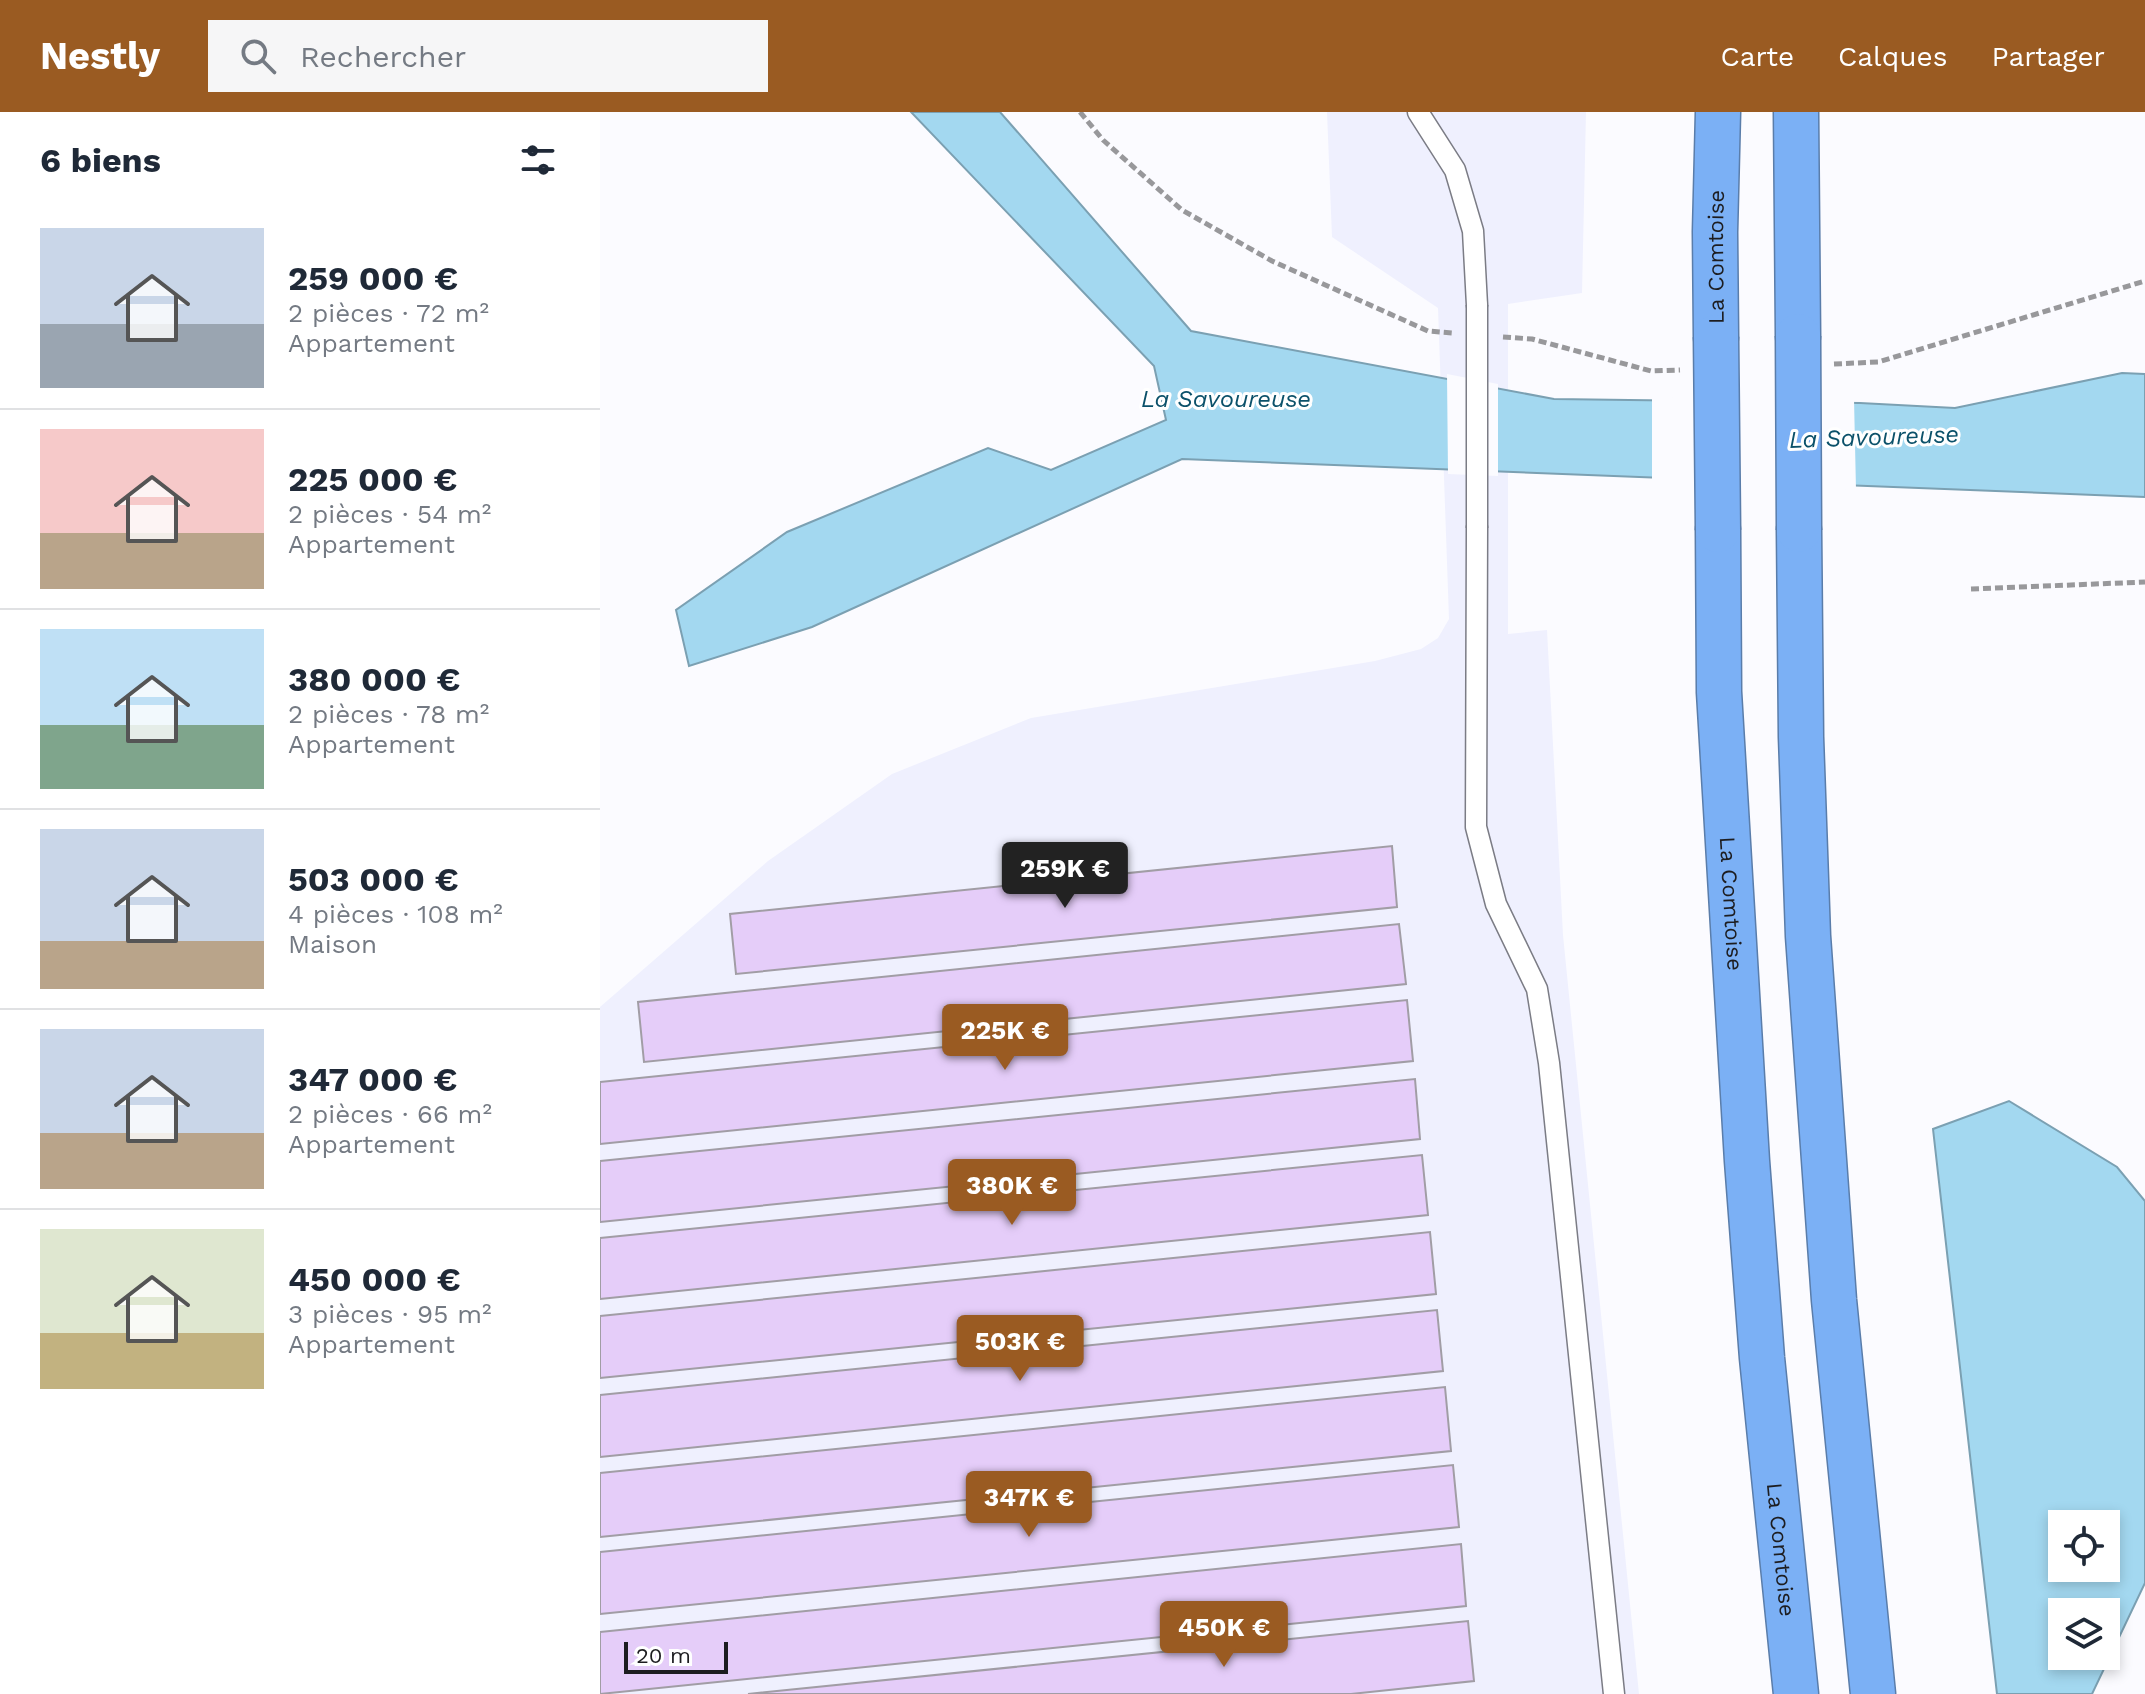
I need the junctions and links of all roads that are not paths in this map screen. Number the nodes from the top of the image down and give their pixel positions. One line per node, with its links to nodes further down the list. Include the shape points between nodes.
1 (1418, 112): 4 (lane, bridge, via 1455,170 1473,231 1476,827 1496,904 1537,989 1549,1063)
2 (1718, 112): 5 (highway, La Comtoise, bridge, via 1719,692 1747,1161)
3 (1796, 112): 6 (highway, bridge, via 1801,737 1812,997 1834,1300)
4 (1614, 1694)
5 (1796, 1694)
6 (1873, 1694)

